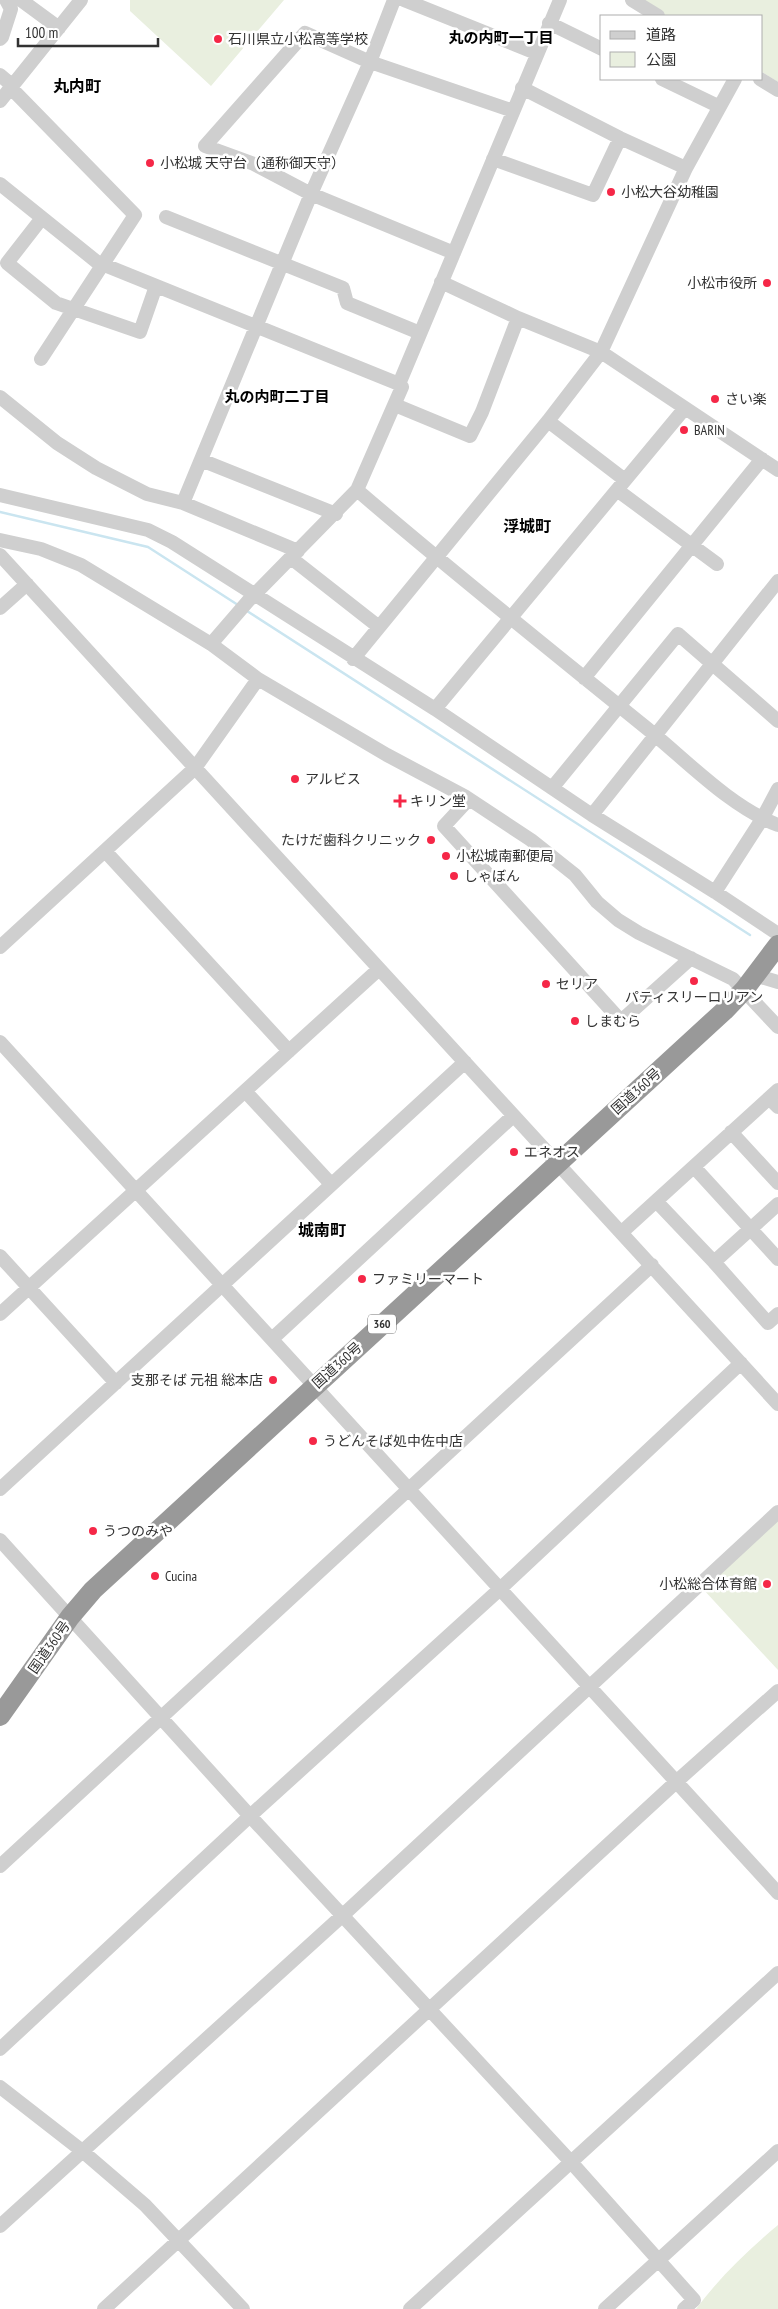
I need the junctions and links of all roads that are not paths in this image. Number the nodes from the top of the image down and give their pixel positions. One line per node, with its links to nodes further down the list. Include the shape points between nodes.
1 (6, 0): 11 (street, via 11,8)
2 (21, 0): 10 (street)
3 (82, 0): 10 (street)
4 (394, 0): 14 (street)
5 (404, 0): 13 (street)
6 (560, 0): 9 (street)
7 (632, 0): 8 (street)
8 (656, 15)
9 (549, 23): 12 (street); 13 (street)
10 (59, 28): 19 (street)
11 (0, 39)
12 (600, 48)
13 (536, 54): 20 (street)
14 (370, 62): 24 (street); 29 (street); 29 (street, via 306,33 205,146 254,164)
15 (0, 75): 19 (street)
16 (664, 80): 23 (street)
17 (734, 80): 23 (street)
18 (762, 80): 21 (street)
19 (12, 87): 22 (street); 33 (street, via 135,214)
20 (522, 88): 24 (street); 25 (street)
21 (778, 90)
22 (0, 101)
23 (718, 106): 27 (street)
24 (512, 111): 26 (street)
25 (620, 138): 26 (street, via 593,195); 27 (street)
26 (493, 159): 32 (street)
27 (686, 168): 41 (street)
28 (0, 184): 31 (street)
29 (311, 194): 32 (street); 34 (street)
30 (166, 217): 34 (street)
31 (42, 218): 33 (street); 37 (street, via 7,263 56,303)
32 (454, 253): 35 (street)
33 (102, 264): 36 (street); 37 (street)
34 (282, 264): 39 (street); 40 (street, via 343,288 347,303)
35 (441, 282): 38 (street); 40 (street)
36 (156, 286): 37 (street, via 140,332); 39 (street)
37 (73, 309): 42 (street)
38 (518, 318): 41 (street); 45 (street, via 470,436)
39 (258, 326): 43 (street); 49 (street)
40 (420, 333): 43 (street)
41 (601, 352): 46 (street); 47 (street)
42 (41, 358)
43 (399, 384): 45 (street, via 402,386)
44 (0, 397): 54 (street, via 58,444 96,468 147,494)
45 (395, 405): 52 (street)
46 (685, 408): 48 (street); 51 (street)
47 (548, 421): 51 (street); 60 (street)
48 (762, 459): 50 (street); 57 (street)
49 (201, 460): 54 (street); 55 (street)
50 (778, 470)
51 (621, 485): 57 (street); 66 (street)
52 (358, 490): 55 (street); 60 (street)
53 (0, 495): 64 (street, via 148,530 172,542)
54 (183, 503): 59 (street)
55 (336, 514): 59 (street)
56 (0, 540): 68 (street, via 41,548 81,565)
57 (692, 546): 61 (street); 71 (street)
58 (0, 555): 63 (street)
59 (294, 555): 64 (street); 67 (street)
60 (436, 558): 66 (street); 67 (street)
61 (717, 564)
62 (778, 580): 70 (street)
63 (27, 584): 65 (street); 77 (street)
64 (252, 597): 68 (street); 69 (street)
65 (0, 608)
66 (511, 617): 71 (street); 74 (street)
67 (379, 627): 69 (street)
68 (211, 644): 72 (street)
69 (353, 659): 74 (street)
70 (711, 663): 73 (street, via 678,634); 75 (street); 76 (street)
71 (584, 678): 73 (street)
72 (258, 679): 77 (street); 80 (street)
73 (618, 705): 76 (street); 78 (street)
74 (435, 709): 78 (street)
75 (778, 721)
76 (655, 735): 81 (street); 82 (street, via 700,775)
77 (195, 768): 84 (street); 90 (street)
78 (552, 788): 81 (street)
79 (778, 789): 82 (street)
80 (469, 799): 89 (street, via 531,840 575,875 596,902 618,920); 89 (street, via 444,826 621,1020)
81 (592, 815): 85 (street)
82 (762, 819): 83 (street); 85 (street)
83 (778, 825)
84 (105, 851): 88 (street); 95 (street)
85 (716, 892): 86 (street)
86 (778, 934)
87 (778, 945): 92 (highway, 国道360号 / 360)
88 (0, 947)
89 (691, 958): 92 (street)
90 (379, 969): 95 (street); 96 (street)
91 (778, 982): 92 (street)
92 (749, 983): 93 (street); 101 (highway, 国道360号 / 360, via 724,1011)
93 (778, 1027)
94 (0, 1042): 105 (street)
95 (289, 1051): 97 (street)
96 (465, 1062): 99 (street); 104 (street)
97 (245, 1091): 104 (street); 105 (street)
98 (775, 1098): 100 (street)
99 (513, 1116): 101 (street); 118 (street)
100 (731, 1132): 102 (street); 103 (street)
101 (557, 1164): 109 (street); 121 (highway, 国道360号 / 360)
102 (694, 1167): 106 (street); 108 (street)
103 (778, 1183)
104 (331, 1184): 114 (street)
105 (136, 1191): 114 (street); 115 (street)
106 (656, 1201): 109 (street); 112 (street)
107 (778, 1204): 108 (street)
108 (751, 1229): 111 (street); 112 (street)
109 (622, 1232): 113 (street)
110 (0, 1256): 115 (street)
111 (778, 1259)
112 (714, 1262): 117 (street, via 768,1323)
113 (652, 1265): 119 (street); 124 (street)
114 (222, 1284): 118 (street); 120 (street)
115 (29, 1288): 116 (street); 120 (street)
116 (0, 1314)
117 (778, 1314)
118 (272, 1339): 121 (street)
119 (741, 1363): 122 (street); 127 (street)
120 (116, 1382): 123 (street)
121 (314, 1386): 124 (street); 128 (highway, 国道360号 / 360, via 105,1578)
122 (778, 1404)
123 (0, 1489)
124 (408, 1490): 127 (street); 132 (street)
125 (778, 1512): 129 (street)
126 (0, 1540): 128 (street)
127 (500, 1589): 129 (street); 134 (street)
128 (70, 1617): 131 (highway, 国道360号 / 360); 132 (street)
129 (589, 1685): 133 (street); 137 (street)
130 (778, 1691): 133 (street)
131 (0, 1716)
132 (161, 1718): 134 (street); 135 (street)
133 (676, 1782): 136 (street); 139 (street)
134 (250, 1816): 137 (street); 140 (street)
135 (0, 1866)
136 (778, 1893)
137 (343, 1915): 139 (street); 142 (street)
138 (778, 1973): 144 (street)
139 (428, 2010): 144 (street); 146 (street)
140 (2, 2044)
141 (0, 2087): 142 (street)
142 (81, 2150): 145 (street); 146 (street, via 145,2205)
143 (778, 2151): 147 (street)
144 (571, 2162): 147 (street); 150 (street)
145 (0, 2226)
146 (178, 2240): 148 (street); 149 (street)
147 (658, 2261): 151 (street); 152 (street, via 694,2300)
148 (104, 2309)
149 (243, 2309)
150 (410, 2309)
151 (606, 2309)
152 (684, 2309)

